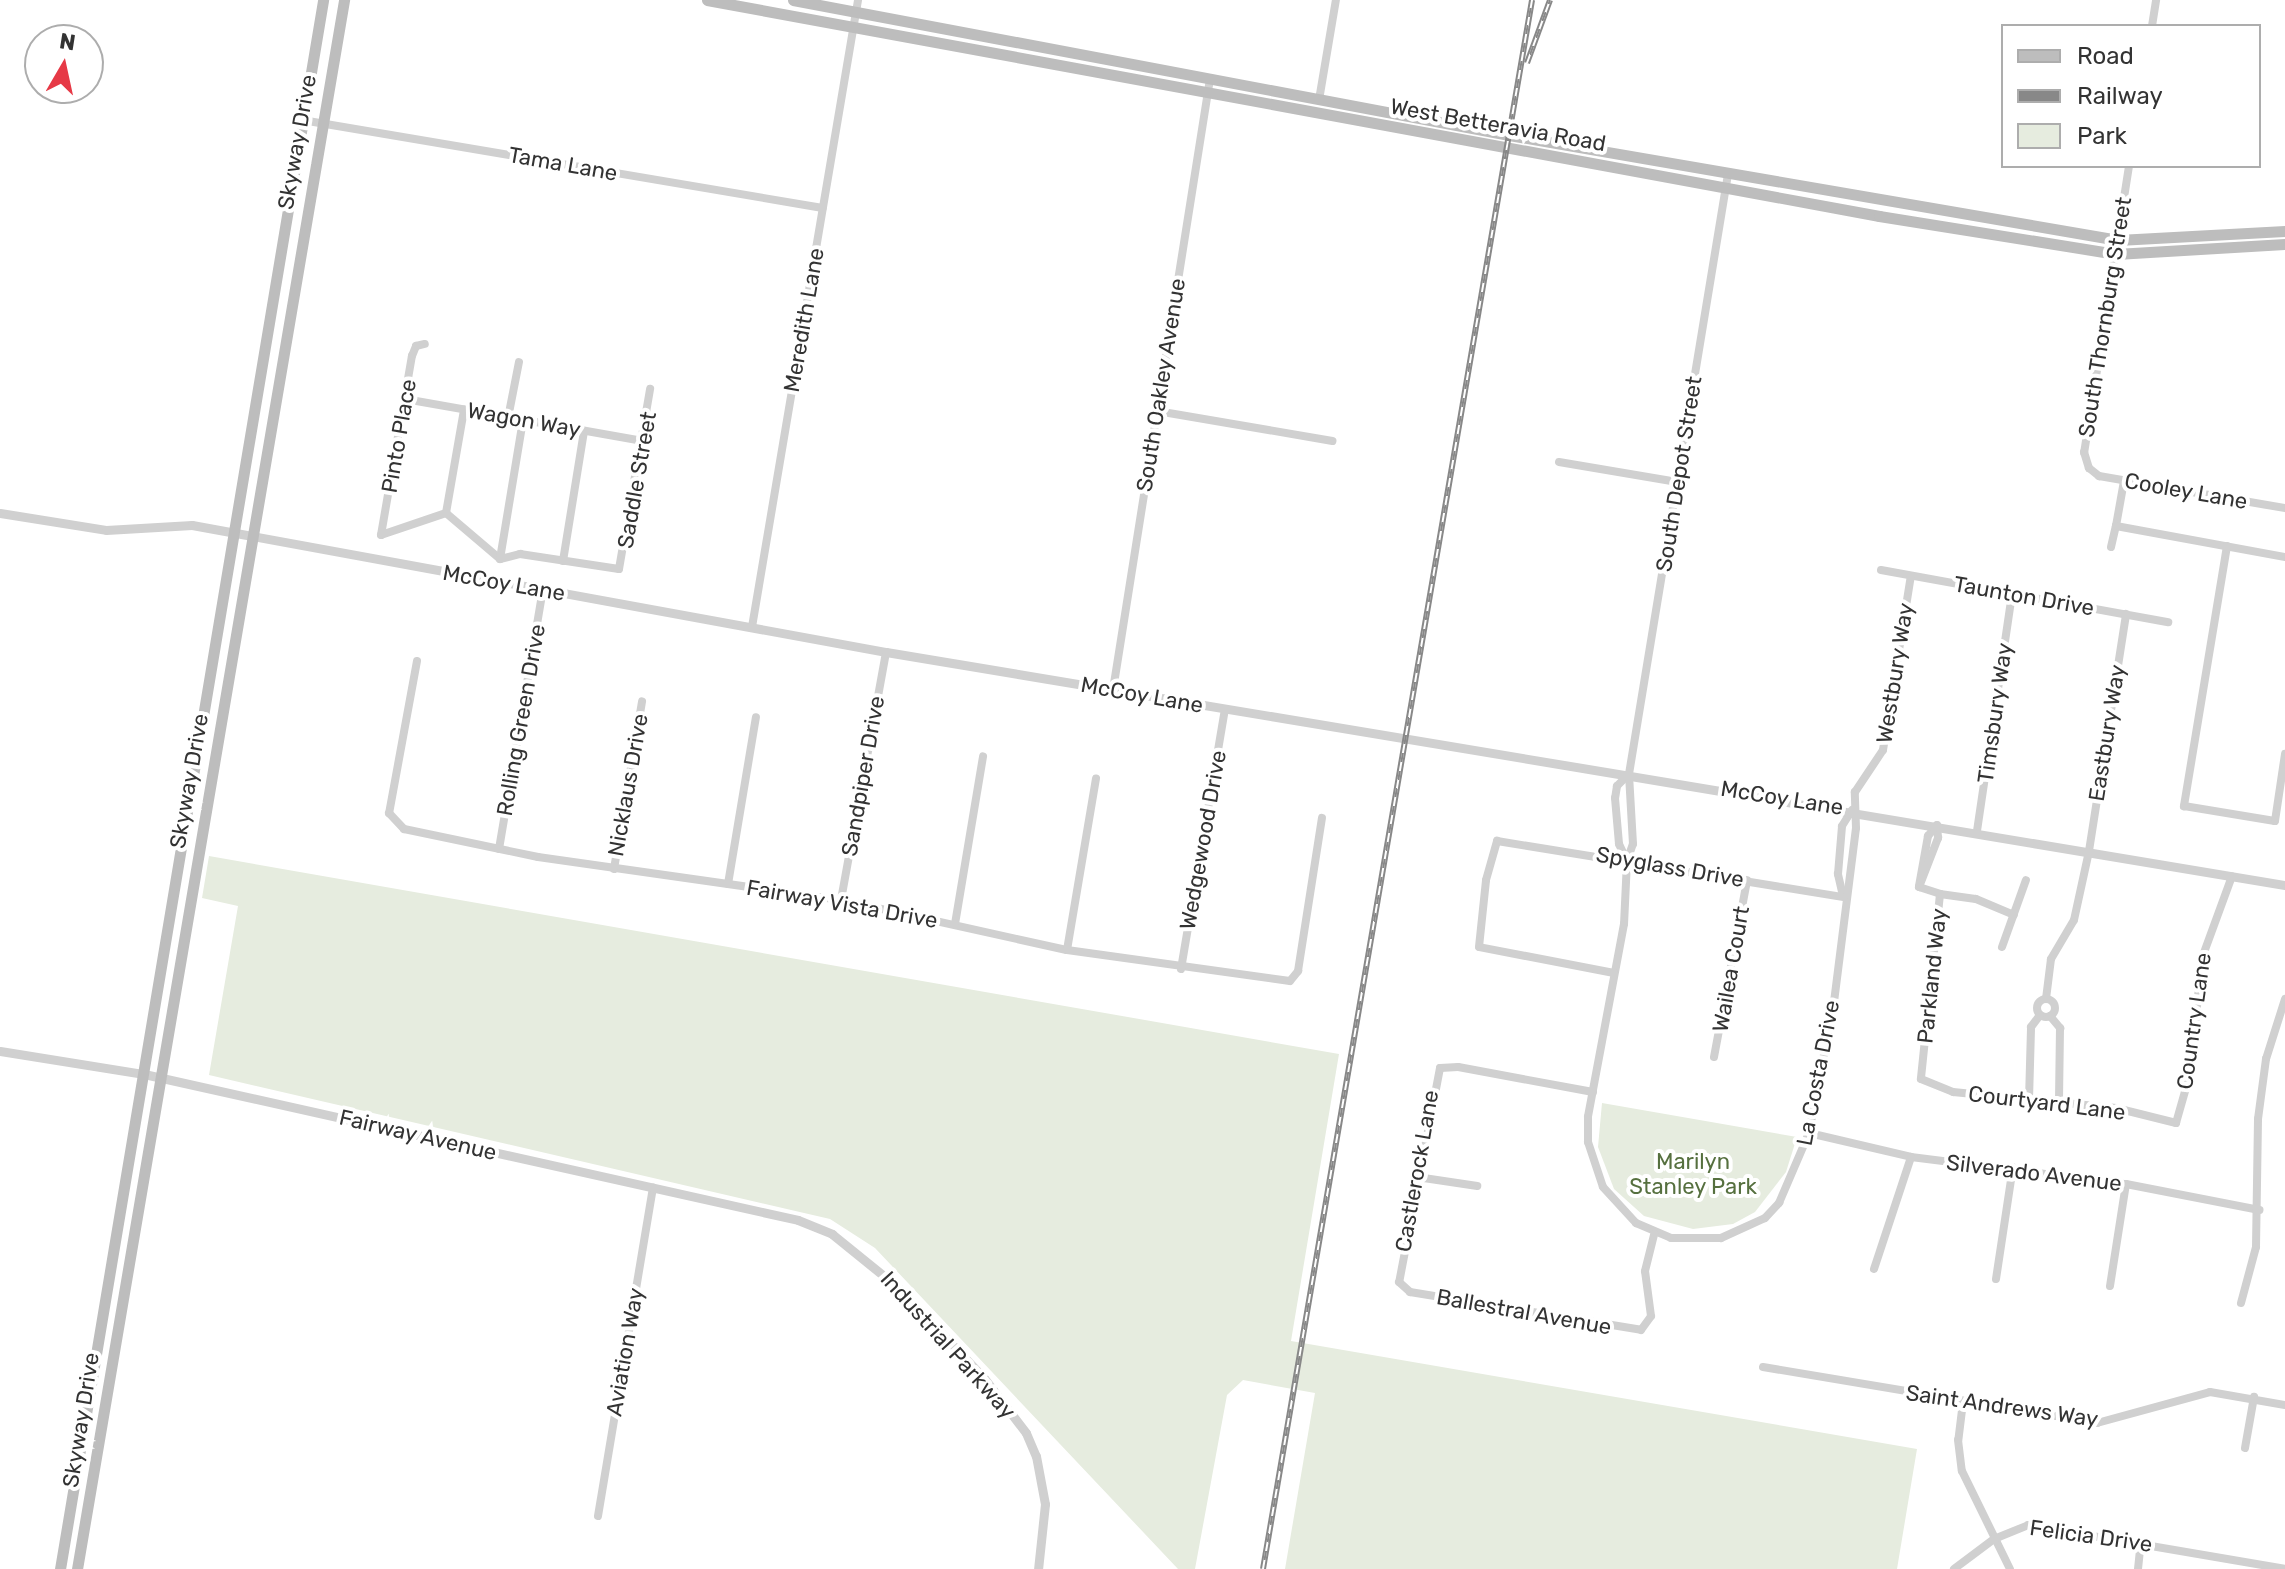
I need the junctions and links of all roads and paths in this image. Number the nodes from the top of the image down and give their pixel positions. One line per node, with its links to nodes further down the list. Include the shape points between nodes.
1 (323, 0): 12 (main road, Skyway Drive)
2 (344, 0): 13 (main road, Skyway Drive)
3 (707, 0): 9 (main road, West Betteravia Road)
4 (793, 0): 7 (main road, West Betteravia Road)
5 (1336, 0): 11 (street)
6 (2156, 0): 8 (street)
7 (857, 6): 9 (street, Meredith Lane); 10 (main road, West Betteravia Road)
8 (2152, 24)
9 (853, 26): 10 (main road, West Betteravia Road); 17 (street, Meredith Lane)
10 (1209, 86): 11 (main road, West Betteravia Road); 16 (main road, West Betteravia Road); 27 (street, South Oakley Avenue)
11 (1319, 100): 15 (main road, West Betteravia Road)
12 (302, 120): 13 (street, Tama Lane); 41 (main road, Skyway Drive)
13 (320, 123): 17 (street, Tama Lane); 42 (main road, Skyway Drive)
14 (2129, 168): 19 (street, South Thornburg Street)
15 (1728, 174): 16 (street, South Depot Street); 19 (main road, West Betteravia Road)
16 (1726, 186): 21 (main road, West Betteravia Road); 36 (street, South Depot Street)
17 (823, 208): 54 (street, Meredith Lane)
18 (2285, 231): 19 (main road, West Betteravia Road)
19 (2118, 240): 21 (street, South Thornburg Street)
20 (2285, 244): 21 (main road, West Betteravia Road)
21 (2116, 254): 34 (street, South Thornburg Street, via 2084,452)
22 (425, 344): 25 (street, Pinto Place, via 414,350)
23 (519, 362): 28 (street)
24 (650, 389): 31 (street, Saddle Street)
25 (405, 399): 26 (street, Wagon Way); 39 (street, Pinto Place, via 381,535)
26 (464, 410): 28 (street, Wagon Way); 39 (street)
27 (1157, 411): 32 (street); 57 (street, South Oakley Avenue)
28 (508, 418): 29 (street, Wagon Way)
29 (523, 420): 30 (street, Wagon Way); 46 (street)
30 (584, 431): 31 (street, Wagon Way); 47 (street)
31 (644, 441): 47 (street, Saddle Street, via 619,569)
32 (1332, 441)
33 (1559, 462): 36 (street)
34 (2089, 468): 35 (street, Cooley Lane, via 2099,476)
35 (2124, 481): 37 (street, Cooley Lane); 40 (street)
36 (1677, 482): 63 (street, South Depot Street)
37 (2285, 508)
38 (0, 513): 41 (street, McCoy Lane, via 106,530 165,524)
39 (446, 513): 46 (street)
40 (2116, 526): 43 (street); 44 (street)
41 (234, 532): 42 (street, McCoy Lane); 93 (main road, Skyway Drive)
42 (251, 536): 50 (street, McCoy Lane); 94 (main road, Skyway Drive)
43 (2227, 546): 45 (street); 61 (street, via 2184,806 2275,821)
44 (2111, 547)
45 (2285, 557)
46 (500, 559): 47 (street, via 513,554)
47 (563, 561)
48 (1881, 570): 49 (street, Taunton Drive)
49 (1911, 576): 51 (street, Taunton Drive); 65 (street, Westbury Way, via 1883,750 1859,782)
50 (543, 590): 54 (street, McCoy Lane); 69 (street, Rolling Green Drive)
51 (2012, 594): 52 (street, Taunton Drive); 68 (street, Timsbury Way)
52 (2126, 614): 53 (street, Taunton Drive); 70 (street, Eastbury Way)
53 (2168, 622)
54 (752, 627): 55 (street, McCoy Lane)
55 (886, 652): 57 (street, McCoy Lane); 80 (street, Sandpiper Drive)
56 (417, 661): 69 (street, Fairway Vista Drive, via 389,813 392,821 410,832)
57 (1113, 690): 59 (street, McCoy Lane)
58 (642, 701): 72 (street, Nicklaus Drive)
59 (1225, 710): 63 (street, McCoy Lane); 85 (street, Wedgewood Drive)
60 (756, 717): 76 (street)
61 (2285, 754)
62 (983, 756): 82 (street)
63 (1629, 774): 65 (street, McCoy Lane); 71 (street, via 1633,844); 71 (street, via 1617,786 1615,798 1619,844)
64 (1096, 778): 84 (street)
65 (1853, 809): 67 (street, McCoy Lane); 79 (street, La Costa Drive, via 1851,875); 79 (street, La Costa Drive, via 1842,826 1838,874)
66 (1322, 818): 85 (street, Fairway Vista Drive, via 1294,978 1281,983)
67 (1937, 825): 68 (street, McCoy Lane); 78 (street, Parkland Way, via 1938,838 1919,887)
68 (1977, 831): 70 (street, McCoy Lane)
69 (499, 849): 72 (street, Fairway Vista Drive)
70 (2089, 851): 73 (street, McCoy Lane); 87 (street, Eastbury Way, via 2074,920 2051,959)
71 (1627, 861): 74 (street, Spyglass Drive); 86 (street, via 1624,924); 86 (street, Spyglass Drive, via 1497,841 1486,880 1479,947)
72 (614, 869): 76 (street, Fairway Vista Drive)
73 (2232, 876): 77 (street, McCoy Lane); 99 (street, Country Lane, via 2205,945 2190,1074)
74 (1747, 880): 79 (street, Spyglass Drive); 92 (street, Wailea Court)
75 (2026, 880): 81 (street)
76 (728, 884): 80 (street, Fairway Vista Drive)
77 (2285, 885)
78 (1940, 894): 81 (street, via 1976,899); 95 (street, Parkland Way)
79 (1843, 897): 100 (street, La Costa Drive, via 1834,1002)
80 (841, 900): 82 (street, Fairway Vista Drive)
81 (2014, 915): 83 (street)
82 (955, 924): 84 (street, Fairway Vista Drive)
83 (2002, 947)
84 (1067, 950): 85 (street, Fairway Vista Drive)
85 (1181, 969)
86 (1614, 973): 96 (street)
87 (2046, 999): 89 (street, via 2037,1006); 90 (street, via 2055,1007)
88 (2285, 999): 107 (street, via 2262,1091)
89 (2040, 1015): 90 (street); 97 (street, via 2031,1027)
90 (2050, 1016): 98 (street, via 2060,1028)
91 (0, 1051): 93 (street, Fairway Avenue)
92 (1714, 1057)
93 (144, 1074): 94 (street, Fairway Avenue); 124 (main road, Skyway Drive)
94 (159, 1077): 106 (street, Fairway Avenue); 125 (main road, Skyway Drive)
95 (1921, 1079): 97 (street, Courtyard Lane, via 1953,1092)
96 (1593, 1092): 103 (street, Castlerock Lane, via 1440,1068); 109 (street, via 1588,1117 1593,1165 1618,1207)
97 (2029, 1100): 98 (street, Courtyard Lane)
98 (2059, 1103): 99 (street, Courtyard Lane)
99 (2176, 1123)
100 (1809, 1133): 101 (street, Silverado Avenue); 109 (street, La Costa Drive, via 1789,1187 1765,1218 1721,1238 1696,1241)
101 (1911, 1157): 102 (street, Silverado Avenue); 110 (street)
102 (2013, 1167): 104 (street, Silverado Avenue); 111 (street)
103 (1417, 1177): 105 (street); 112 (street, Castlerock Lane, via 1398,1277)
104 (2126, 1184): 107 (street, Silverado Avenue); 113 (street)
105 (1477, 1186)
106 (653, 1188): 108 (street, Fairway Avenue, via 798,1220); 120 (street, Aviation Way)
107 (2260, 1210): 114 (street)
108 (832, 1234): 126 (street, Industrial Parkway, via 900,1289 984,1378 1026,1433 1045,1504)
109 (1654, 1234): 112 (street, Ballestral Avenue, via 1645,1271 1651,1316 1641,1330)
110 (1874, 1269)
111 (1996, 1279)
112 (1402, 1286)
113 (2110, 1286)
114 (2241, 1303)
115 (1763, 1367): 117 (street, Saint Andrews Way)
116 (2254, 1397): 117 (street, Saint Andrews Way, via 2210,1392 2097,1423); 118 (street, Saint Andrews Way); 119 (street)
117 (1963, 1402): 121 (street, via 1959,1458)
118 (2285, 1405)
119 (2245, 1448)
120 (598, 1516)
121 (1994, 1539): 122 (street, Felicia Drive, via 2028,1525); 127 (street, Felicia Drive); 128 (street)
122 (2141, 1542): 123 (street, Felicia Drive); 129 (street)
123 (2280, 1568)
124 (60, 1569)
125 (77, 1569)
126 (1038, 1569)
127 (1954, 1569)
128 (2010, 1569)
129 (2138, 1569)

